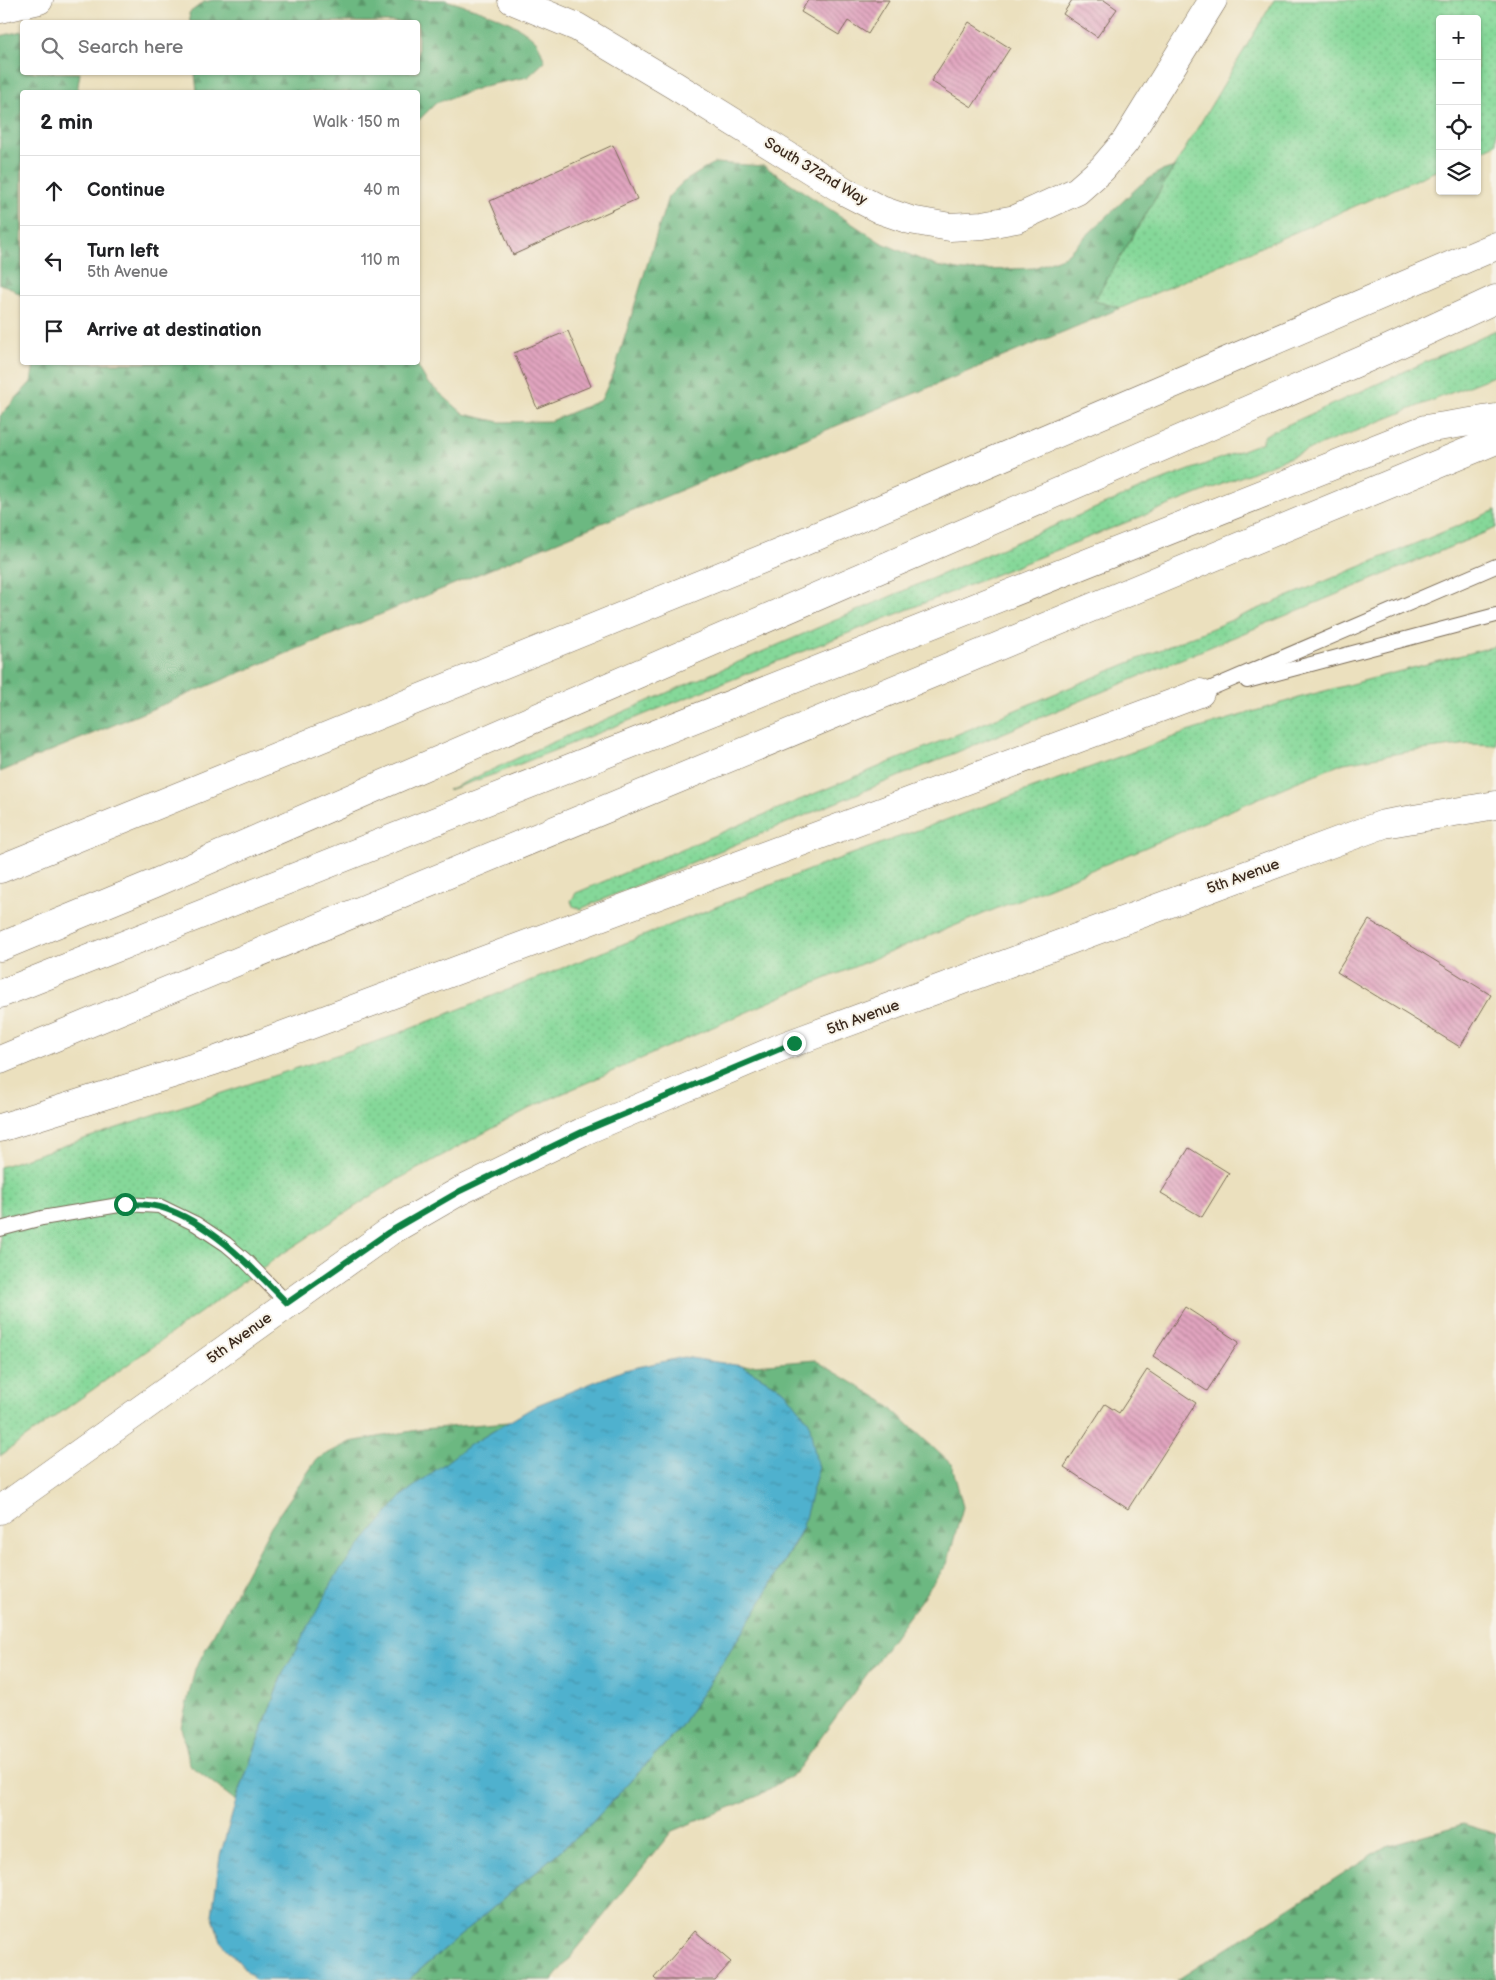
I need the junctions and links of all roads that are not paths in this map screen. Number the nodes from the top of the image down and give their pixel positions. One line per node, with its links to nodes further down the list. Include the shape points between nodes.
1 (39, 0): 4 (main road)
2 (512, 0): 3 (main road, South 372nd Way, via 577,28 674,84 846,192 910,220 950,227 1016,220 1077,191 1125,142)
3 (1213, 0)
4 (0, 9)
5 (1496, 246): 13 (main road, via 782,551)
6 (1496, 299): 14 (main road, via 1386,350)
7 (1496, 418): 15 (main road, via 1425,429)
8 (1496, 440): 16 (main road)
9 (1496, 566): 11 (lane)
10 (1496, 615): 11 (lane)
11 (1200, 693): 17 (main road, via 214,1061)
12 (1496, 805): 19 (main road, 5th Avenue, via 1384,824 784,1046 582,1132 460,1191 389,1232)
13 (0, 869)
14 (0, 947)
15 (0, 994)
16 (0, 1060)
17 (0, 1128)
18 (0, 1229): 19 (lane, via 42,1218 125,1204 159,1206 196,1224 226,1244)
19 (287, 1303): 20 (main road, 5th Avenue)
20 (0, 1510)

